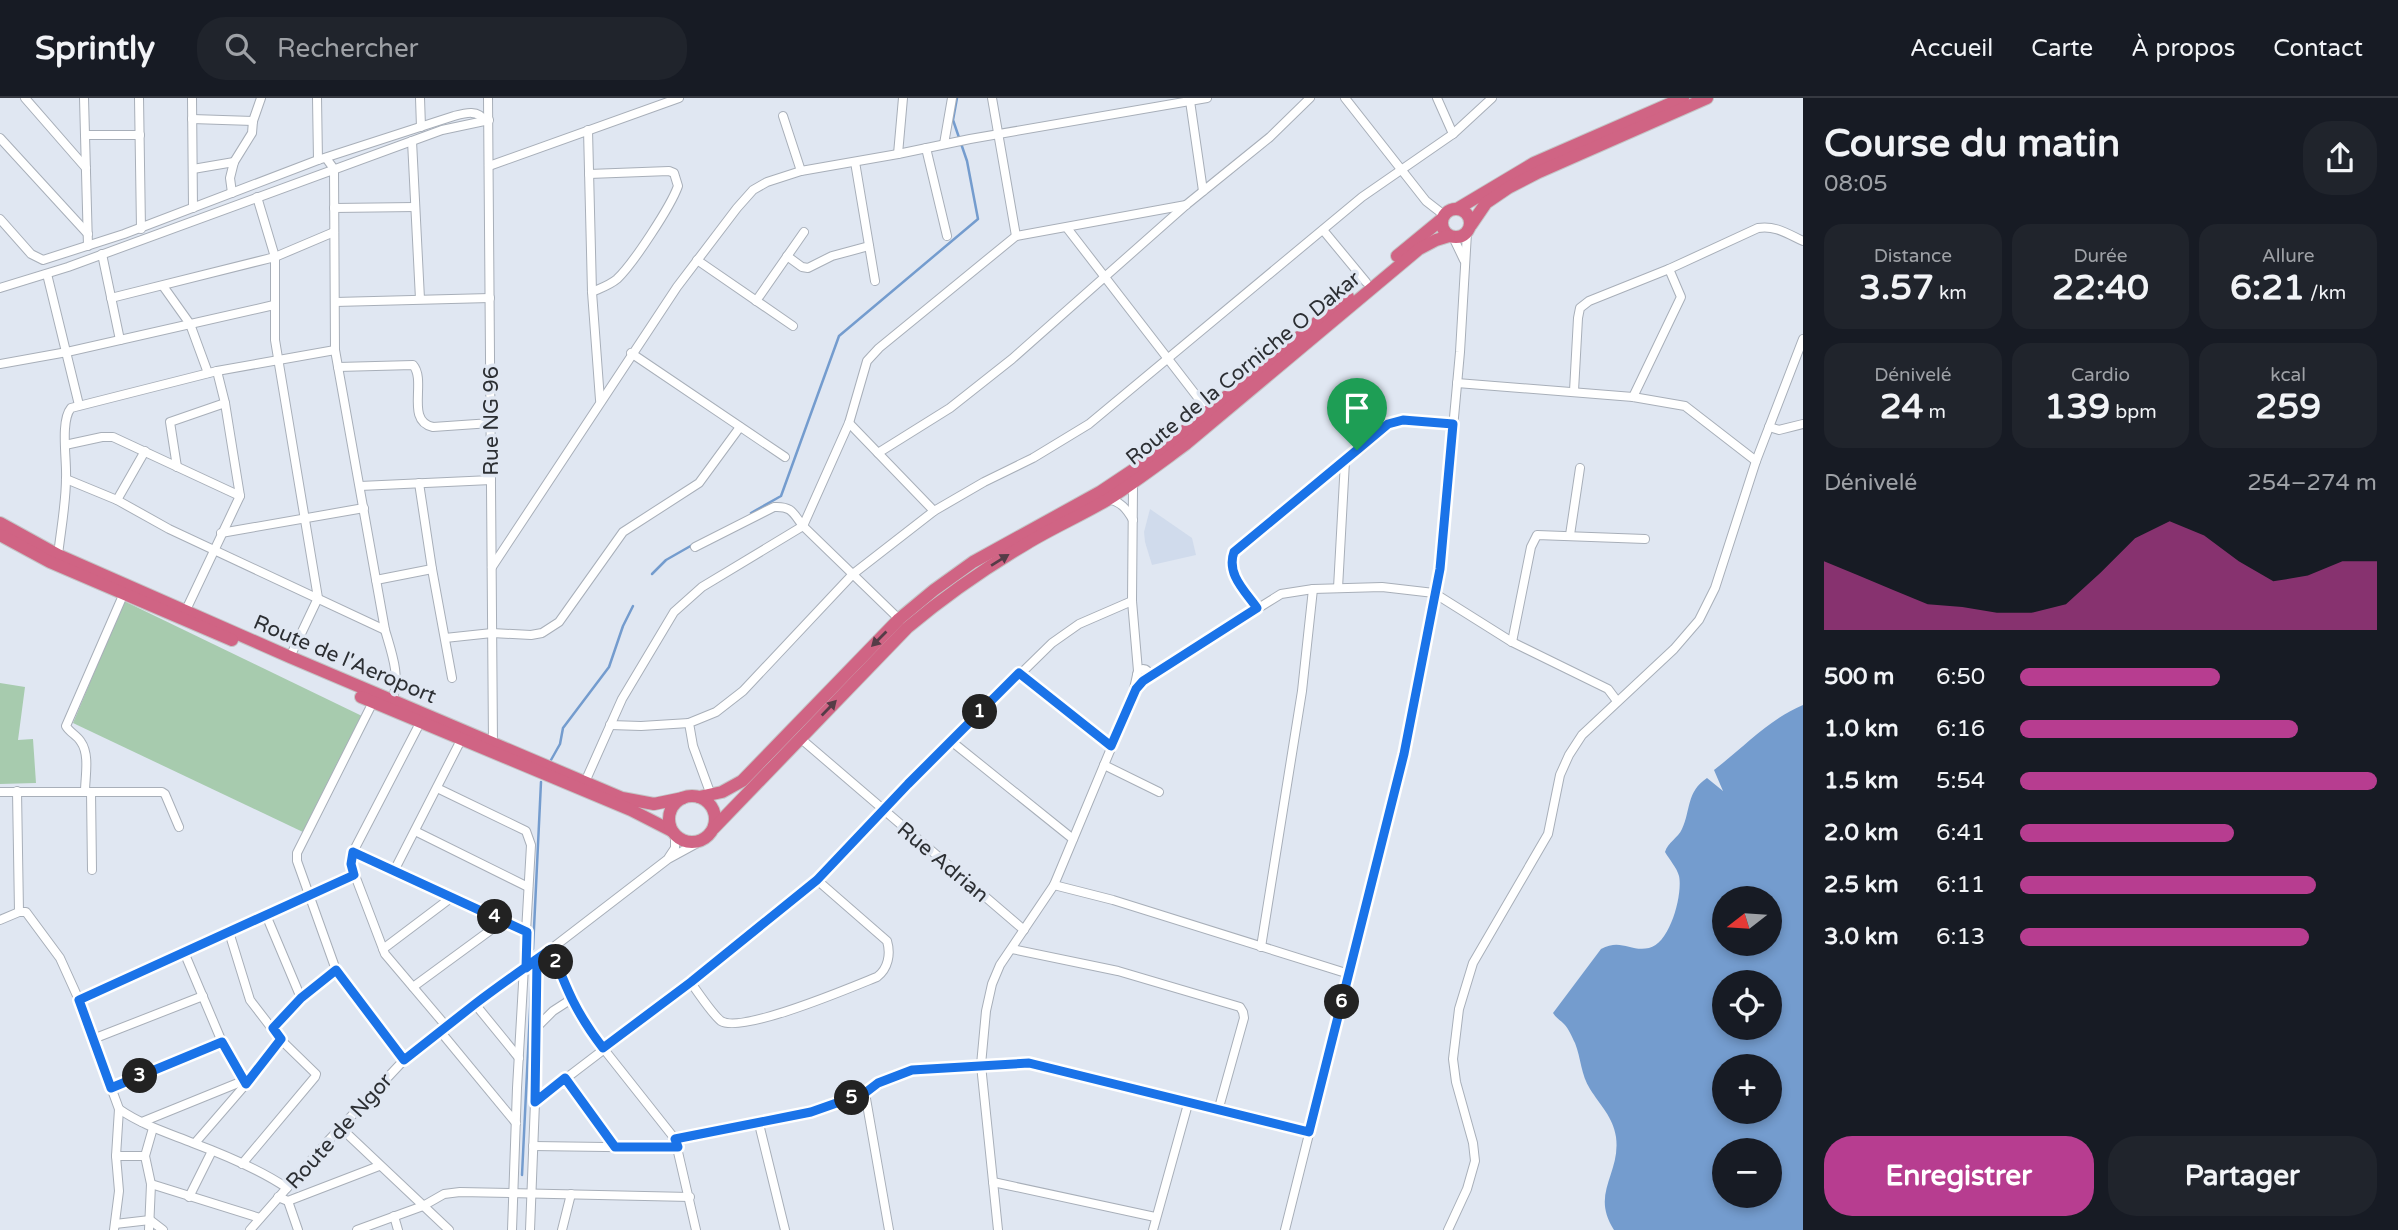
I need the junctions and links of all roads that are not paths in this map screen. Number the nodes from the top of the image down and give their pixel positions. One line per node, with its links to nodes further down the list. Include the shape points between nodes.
1 (25, 98): 40 (street)
2 (84, 98): 29 (street)
3 (139, 98): 30 (street)
4 (192, 98): 22 (street)
5 (261, 98): 24 (street)
6 (317, 98): 36 (street)
7 (420, 98): 25 (street)
8 (488, 98): 23 (street, Rue NG 96)
9 (679, 98): 26 (street)
10 (903, 98): 35 (street)
11 (952, 98): 33 (street)
12 (992, 98): 27 (street)
13 (1207, 98): 20 (street)
14 (1310, 98): 46 (street)
15 (1345, 98): 43 (street)
16 (1437, 98): 28 (street)
17 (1492, 98): 28 (street)
18 (1683, 98): 53 (highway, via 1534,163)
19 (1707, 98): 58 (highway, via 1508,188 1482,208)
20 (1190, 101): 27 (street); 46 (street)
21 (783, 117): 44 (street)
22 (192, 119): 24 (street); 41 (street)
23 (487, 120): 25 (street, via 467,113); 32 (street); 39 (street, Rue NG 96)
24 (253, 121): 37 (street, via 252,133)
25 (421, 127): 36 (street)
26 (588, 130): 39 (street); 45 (street)
27 (1000, 134): 33 (street); 64 (street)
28 (1453, 134): 43 (street)
29 (85, 135): 30 (street); 40 (street)
30 (140, 135): 56 (street)
31 (0, 138): 62 (street)
32 (412, 141): 42 (street); 50 (street)
33 (946, 143): 34 (street)
34 (926, 148): 35 (street); 63 (street)
35 (898, 154): 38 (street)
36 (322, 159): 42 (street); 47 (street)
37 (234, 162): 41 (street); 47 (street)
38 (855, 162): 44 (street); 69 (street)
39 (489, 166): 84 (street, Rue NG 96)
40 (86, 168): 62 (street)
41 (193, 169): 51 (street)
42 (334, 169): 48 (street); 52 (street)
43 (1402, 169): 54 (street); 59 (street)
44 (801, 171): 73 (street, via 754,190)
45 (589, 174): 82 (street); 82 (street, via 669,171 678,186 622,273)
46 (1203, 191): 49 (street)
47 (232, 193): 51 (street)
48 (257, 197): 66 (street); 72 (street)
49 (1186, 205): 57 (street); 77 (street)
50 (415, 207): 52 (street); 85 (street)
51 (193, 208): 56 (street)
52 (334, 208): 60 (street)
53 (1457, 209): 54 (highway); 58 (highway, via 1468,215)
54 (1443, 217): 65 (highway, via 1443,228); 79 (highway, Route de la Corniche O Dakar)
55 (0, 219): 68 (street, via 31,254 43,260)
56 (141, 227): 66 (street); 68 (street)
57 (1067, 228): 64 (street); 77 (street)
58 (1469, 229): 65 (highway, via 1460,237); 74 (street)
59 (1323, 230): 79 (street); 96 (street)
60 (334, 232): 72 (street); 87 (street)
61 (804, 232): 71 (street)
62 (88, 234): 68 (street)
63 (947, 236)
64 (1016, 236): 108 (street, via 872,354)
65 (1451, 237): 74 (street); 124 (highway, Route de la Corniche O Dakar, via 1419,249 1186,444)
66 (141, 239): 70 (street)
67 (1803, 241): 75 (street, via 1763,227)
68 (88, 246)
69 (869, 246): 71 (street, via 808,268); 78 (street)
70 (102, 254): 76 (street); 83 (street)
71 (787, 256): 86 (street)
72 (275, 257): 80 (street); 88 (street)
73 (697, 260): 86 (street); 95 (street)
74 (1464, 260): 101 (street)
75 (1669, 269): 102 (street, via 1580,308); 103 (street, via 1681,297)
76 (47, 274): 81 (street); 94 (street)
77 (1105, 278): 96 (street); 116 (street, via 967,395)
78 (875, 281)
79 (1366, 282): 107 (highway, Route de la Corniche O Dakar)
80 (163, 286): 83 (street); 89 (street)
81 (0, 288)
82 (592, 292): 104 (street)
83 (111, 298): 92 (street)
84 (490, 298): 85 (street); 109 (street, Rue NG 96)
85 (420, 299): 87 (street)
86 (756, 301): 90 (street)
87 (335, 302): 93 (street)
88 (274, 305): 89 (street); 97 (street)
89 (190, 324): 92 (street); 100 (street)
90 (793, 326)
91 (1803, 339): 113 (street)
92 (120, 340): 94 (street)
93 (335, 350): 97 (street); 99 (street)
94 (67, 352): 98 (street); 106 (street)
95 (631, 353): 104 (street); 112 (street)
96 (1168, 360): 107 (street); 131 (street, via 1060,443)
97 (278, 361): 100 (street); 132 (street)
98 (0, 364)
99 (338, 367): 109 (street, via 413,365 418,373 418,409 425,425); 126 (street)
100 (213, 372): 105 (street); 106 (street)
101 (1457, 383): 102 (street); 110 (street)
102 (1574, 391): 103 (street)
103 (1633, 397): 119 (street, via 1685,406)
104 (600, 401): 143 (street)
105 (225, 403): 120 (street, via 170,422); 127 (street)
106 (79, 405): 114 (street, via 68,411)
107 (1209, 412): 155 (highway, Route de la Corniche O Dakar, via 1114,483 973,562)
108 (849, 423): 116 (street); 135 (street)
109 (491, 424): 123 (street, Rue NG 96)
110 (1453, 424): 118 (street, via 1403,420 1388,424); 150 (street, via 1445,528)
111 (1803, 424): 113 (street, via 1779,430)
112 (740, 427): 117 (street); 157 (street, via 699,483 623,532 551,629 531,635)
113 (1769, 427): 119 (street)
114 (65, 445): 115 (street, via 110,436); 122 (street)
115 (145, 451): 120 (street); 129 (street)
116 (878, 453): 131 (street)
117 (785, 457)
118 (1345, 461): 147 (street); 153 (street, via 1234,552 1233,573)
119 (1756, 461): 165 (street, via 1715,588 1699,620)
120 (177, 467): 127 (street)
121 (1580, 468): 137 (street)
122 (66, 478): 129 (street); 142 (street)
123 (491, 480): 125 (street); 143 (street, Rue NG 96)
124 (1135, 480): 128 (highway, Route de la Corniche O Dakar); 133 (street)
125 (419, 483): 126 (street); 144 (street)
126 (360, 486): 130 (street)
127 (240, 496): 136 (street)
128 (1108, 499): 133 (street, via 1127,509); 170 (highway, Route de la Corniche O Dakar, one-way to 128, via 938,602 1028,543)
129 (117, 500): 141 (street)
130 (363, 508): 132 (street); 146 (street)
131 (934, 511): 145 (street)
132 (306, 518): 136 (street); 151 (street)
133 (1133, 520): 152 (street)
134 (0, 523): 142 (highway, Route de l'Aeroport)
135 (803, 526): 140 (street, via 790,510 774,508); 145 (street); 169 (street, via 702,587 674,612)
136 (221, 533): 141 (street)
137 (1570, 535): 139 (street); 159 (street, via 1542,534 1533,539)
138 (2, 537): 149 (highway, Route de l'Aeroport)
139 (1645, 539)
140 (695, 547)
141 (214, 549): 151 (street); 154 (street)
142 (58, 555): 154 (highway, Route de l'Aeroport)
143 (492, 567): 157 (street, Rue NG 96)
144 (432, 569): 146 (street); 158 (street)
145 (853, 574): 155 (street); 168 (street, via 743,691 716,712)
146 (376, 580): 156 (street)
147 (1338, 588): 148 (street); 150 (street)
148 (1313, 589): 153 (street, via 1281,594); 208 (street, via 1303,691)
149 (124, 593): 166 (highway, Route de l'Aeroport); 180 (street, via 66,726 80,738 86,752)
150 (1434, 593): 159 (street); 216 (street, via 1404,754)
151 (318, 598): 156 (street); 160 (street)
152 (1132, 601): 161 (street, via 1066,632); 162 (street, via 1136,656)
153 (1257, 608): 162 (street, via 1162,668)
154 (186, 610): 160 (highway, Route de l'Aeroport)
155 (900, 618): 182 (highway, Route de la Corniche O Dakar, one-way to 182, via 751,773 731,789)
156 (385, 631): 164 (street, via 397,678)
157 (492, 633): 158 (street); 173 (street, Rue NG 96)
158 (445, 638): 163 (street)
159 (1512, 642): 165 (street, via 1608,689)
160 (290, 657): 164 (highway, Route de l'Aeroport)
161 (1019, 673): 172 (street); 174 (street)
162 (1143, 674): 174 (street)
163 (452, 678)
164 (392, 701): 173 (highway, Route de l'Aeroport)
165 (1617, 701): 289 (street, via 1582,735 1566,760 1548,834 1467,978 1453,1059 1475,1161)
166 (373, 702): 167 (highway, Route de l'Aeroport); 199 (street, via 297,855)
167 (420, 723): 171 (highway, Route de l'Aeroport); 191 (street)
168 (689, 723): 169 (street); 182 (street)
169 (610, 724): 176 (street)
170 (800, 738): 184 (street, Rue Adrian); 186 (highway, Route de la Corniche O Dakar)
171 (461, 740): 177 (street); 188 (highway, Route de l'Aeroport)
172 (951, 741): 184 (street); 189 (street)
173 (493, 744): 176 (highway, Route de l'Aeroport)
174 (1111, 746): 175 (street)
175 (1104, 765): 181 (street); 189 (street)
176 (585, 782): 183 (highway, Route de l'Aeroport, via 638,802)
177 (437, 788): 187 (street); 198 (street, via 526,831 531,845)
178 (17, 791): 179 (street); 180 (street); 201 (street)
179 (0, 792)
180 (88, 792): 185 (street, via 162,792); 193 (street)
181 (1159, 792)
182 (705, 796): 183 (highway); 186 (highway, via 714,811)
183 (683, 798): 188 (highway, via 670,812)
184 (884, 811): 196 (street); 205 (street, Rue Adrian)
185 (179, 827)
186 (714, 828): 190 (highway)
187 (415, 831): 194 (street); 198 (street)
188 (673, 832): 190 (highway, via 687,842); 192 (street, via 675,848)
189 (1073, 839): 197 (street)
190 (701, 841): 192 (street, Route de Ngor)
191 (353, 852): 194 (street); 195 (street)
192 (668, 859): 210 (street, Route de Ngor)
193 (92, 870)
194 (394, 871): 200 (street)
195 (354, 875): 199 (street); 209 (street)
196 (817, 880): 217 (street); 217 (street, via 887,941 887,967 877,977 791,1011 732,1023 720,1020)
197 (1055, 885): 205 (street); 208 (street)
198 (528, 887): 207 (street)
199 (309, 895): 202 (street); 215 (street)
200 (452, 898): 204 (street); 209 (street)
201 (19, 912): 203 (street); 221 (street, via 30,915 60,958)
202 (266, 915): 206 (street); 220 (street)
203 (0, 920)
204 (503, 921): 207 (street); 218 (street)
205 (1024, 930): 211 (street)
206 (229, 932): 212 (street); 224 (street, via 250,1000)
207 (527, 932): 214 (street)
208 (1261, 947): 216 (street)
209 (383, 948): 218 (street)
210 (551, 949): 213 (street, Route de Ngor); 222 (street)
211 (1012, 949): 233 (street, via 992,984); 241 (street, via 1118,971 1240,1007 1244,1018)
212 (184, 952): 219 (street); 221 (street)
213 (537, 959): 214 (street, Route de Ngor); 225 (street)
214 (526, 968): 223 (street, Route de Ngor); 231 (street)
215 (336, 970): 220 (street); 232 (street)
216 (1349, 974): 247 (street)
217 (691, 982): 230 (street)
218 (413, 987): 226 (street)
219 (202, 996): 227 (street); 229 (street)
220 (301, 998): 224 (street)
221 (79, 1000): 227 (street)
222 (570, 1000): 225 (street); 230 (street)
223 (475, 1004): 226 (street, Route de Ngor); 231 (street)
224 (273, 1028): 228 (street)
225 (536, 1028): 238 (street)
226 (443, 1029): 232 (street, Route de Ngor); 243 (street)
227 (93, 1039): 236 (street)
228 (281, 1039): 235 (street); 255 (street, via 316,1075)
229 (222, 1042): 235 (street); 236 (street)
230 (603, 1048): 234 (street); 249 (street)
231 (519, 1058): 243 (street)
232 (404, 1060): 246 (street, Route de Ngor)
233 (981, 1065): 237 (street, via 912,1070); 239 (street, via 1029,1063); 257 (street)
234 (565, 1078): 238 (street); 251 (street)
235 (245, 1082): 242 (street); 248 (street)
236 (111, 1088): 240 (street)
237 (865, 1093): 244 (street); 285 (street)
238 (535, 1102): 250 (street)
239 (1188, 1104): 241 (street); 269 (street)
240 (119, 1109): 242 (street); 253 (street)
241 (1217, 1111): 247 (street)
242 (142, 1122): 245 (street)
243 (516, 1123): 261 (street)
244 (759, 1124): 249 (street); 284 (street)
245 (153, 1128): 248 (street); 254 (street)
246 (341, 1128): 256 (street); 259 (street, Route de Ngor)
247 (1309, 1132): 288 (street)
248 (195, 1143): 252 (street)
249 (677, 1143): 251 (street); 263 (street)
250 (533, 1146): 251 (street); 260 (street)
251 (615, 1147)
252 (212, 1151): 255 (street); 264 (street)
253 (116, 1156): 254 (street); 272 (street)
254 (145, 1156): 258 (street)
255 (242, 1164): 259 (street)
256 (379, 1166): 266 (street); 267 (street)
257 (993, 1182): 269 (street); 286 (street)
258 (151, 1184): 264 (street); 271 (street)
259 (287, 1188): 265 (street, Route de Ngor)
260 (531, 1193): 261 (street); 262 (street); 281 (street)
261 (515, 1194): 267 (street, via 444,1194); 280 (street)
262 (571, 1194): 263 (street); 282 (street)
263 (690, 1196): 283 (street)
264 (189, 1197): 270 (street)
265 (278, 1197): 266 (street); 270 (street, Route de Ngor)
266 (288, 1201): 276 (street)
267 (423, 1206): 268 (street); 279 (street)
268 (394, 1216): 277 (street); 278 (street)
269 (1155, 1217): 287 (street)
270 (260, 1218): 275 (street, Route de Ngor)
271 (150, 1220): 272 (street); 273 (street); 274 (street)
272 (115, 1227)
273 (149, 1230)
274 (163, 1230)
275 (250, 1230)
276 (298, 1230)
277 (356, 1230)
278 (398, 1230)
279 (449, 1230)
280 (512, 1230)
281 (530, 1230)
282 (562, 1230)
283 (696, 1230)
284 (785, 1230)
285 (889, 1230)
286 (998, 1230)
287 (1153, 1230)
288 (1285, 1230)
289 (1448, 1230)

